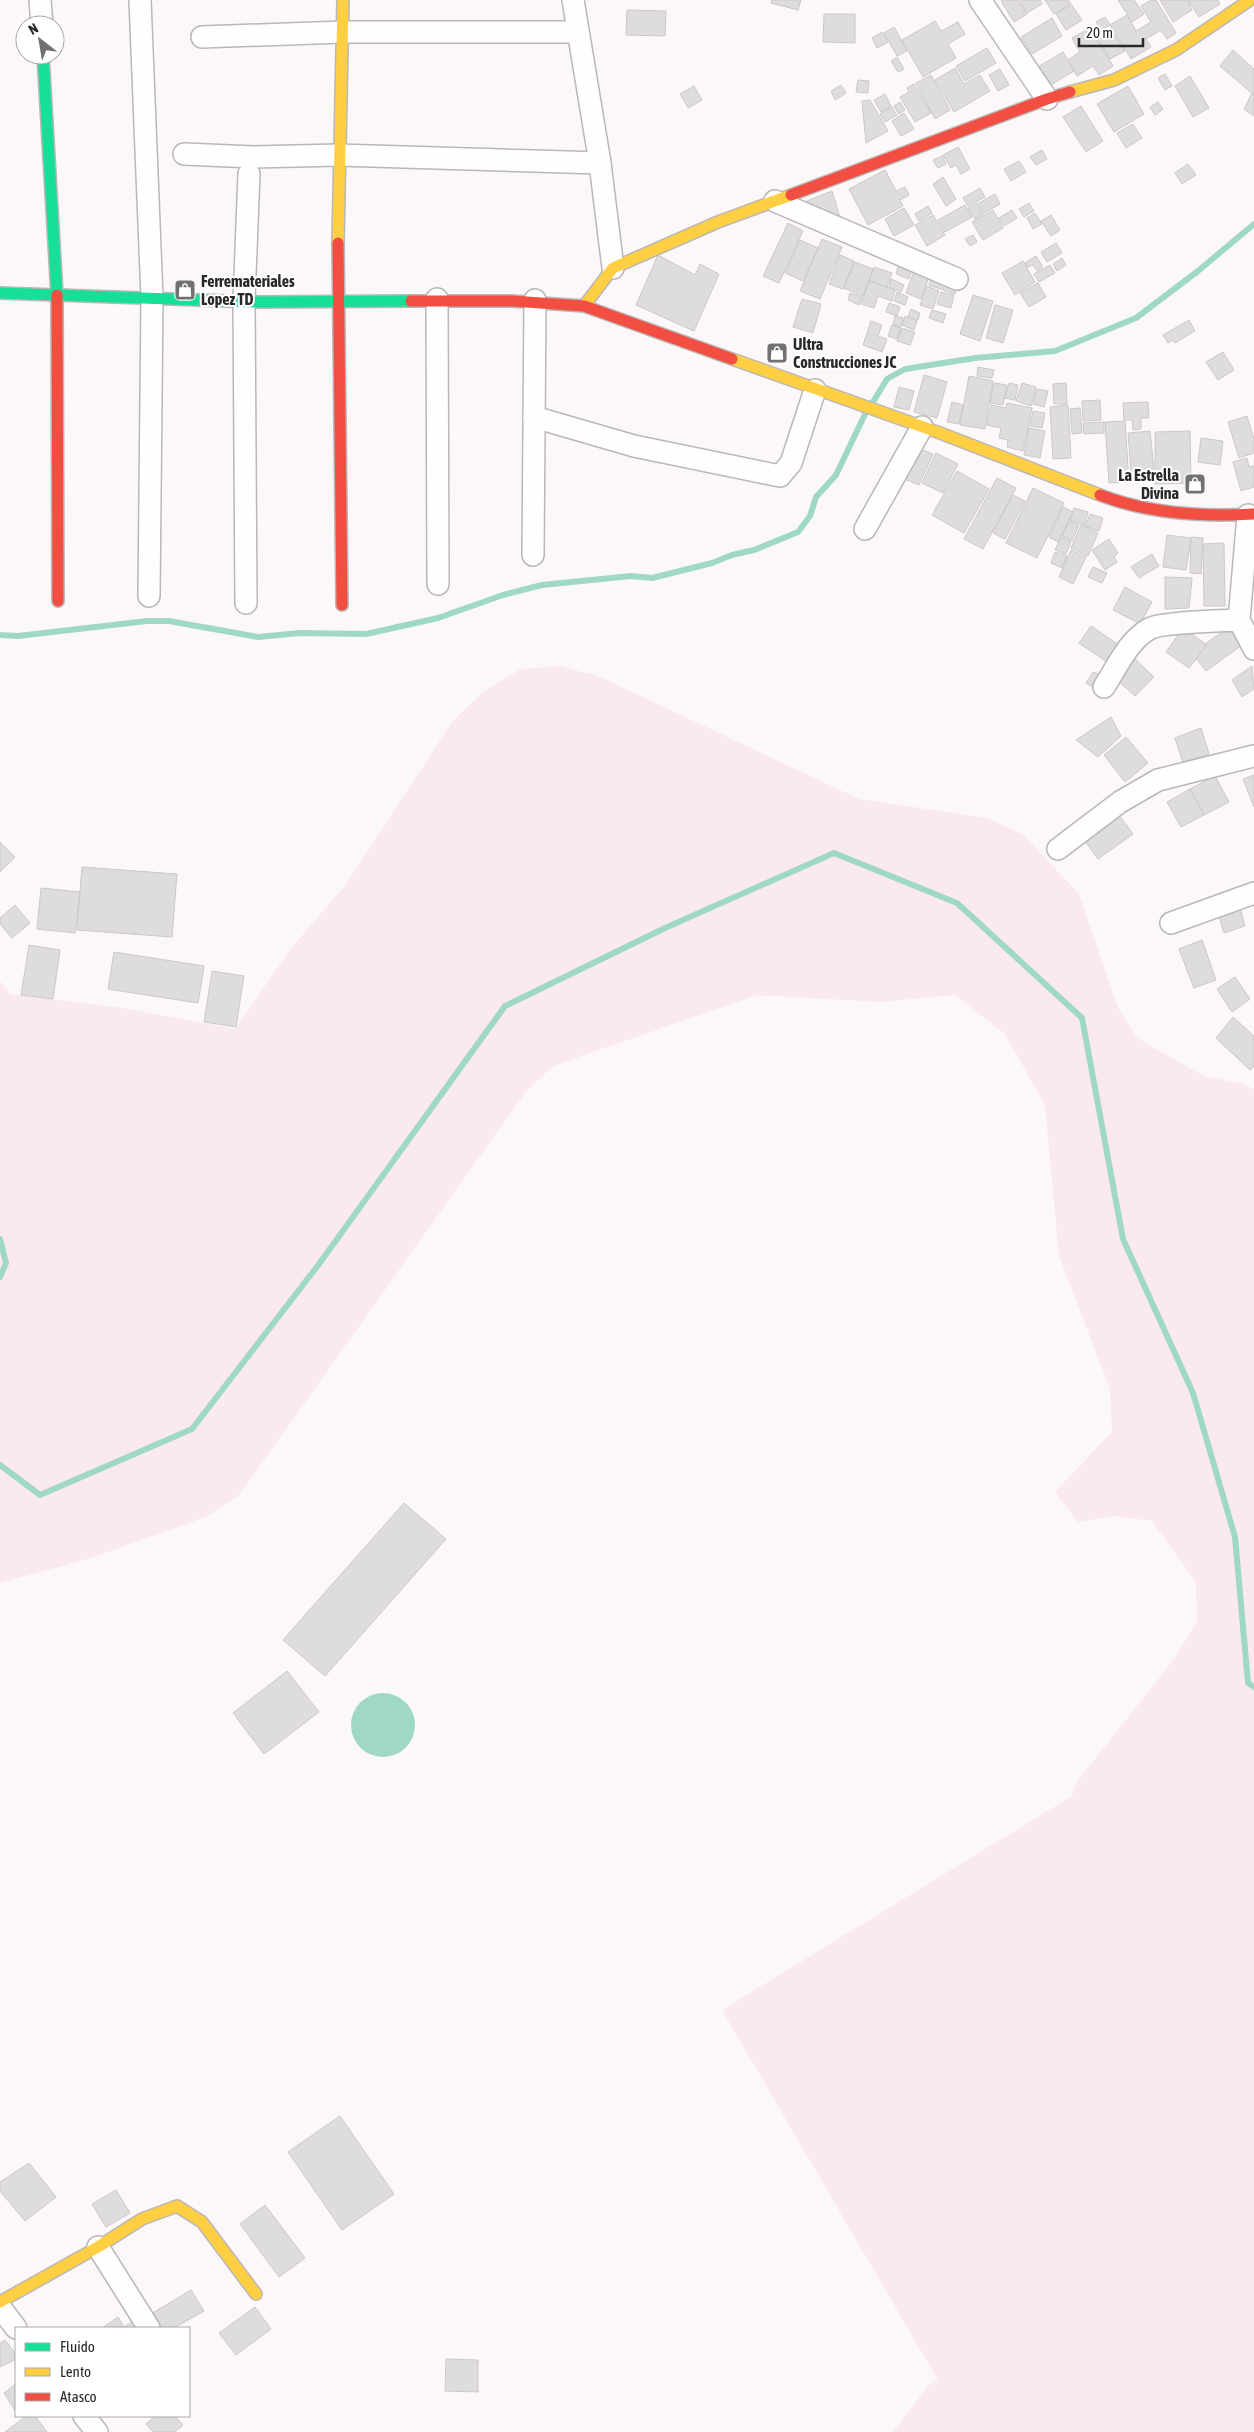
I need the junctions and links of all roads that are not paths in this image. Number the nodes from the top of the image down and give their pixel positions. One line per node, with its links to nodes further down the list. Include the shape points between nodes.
1 (40, 0): 7 (street)
2 (140, 0): 22 (street)
3 (344, 0): 8 (street)
4 (573, 0): 9 (street)
5 (987, 2): 12 (street)
6 (1241, 3): 12 (street, via 1176,50 1114,80)
7 (41, 15)
8 (342, 32): 9 (street); 10 (street); 14 (street)
9 (577, 32): 15 (street)
10 (202, 37)
11 (44, 65): 21 (street)
12 (1047, 99): 17 (street)
13 (184, 154): 14 (street, via 254,157)
14 (338, 155): 15 (street); 26 (street)
15 (600, 163): 18 (street)
16 (248, 174): 25 (street)
17 (775, 201): 18 (street); 19 (street)
18 (613, 268): 27 (street)
19 (957, 279)
20 (0, 293): 21 (street)
21 (56, 295): 22 (street); 36 (street)
22 (152, 298): 25 (street); 35 (street)
23 (437, 299): 24 (street); 26 (street); 34 (street)
24 (536, 300): 27 (street); 29 (street)
25 (244, 301): 26 (street); 37 (street)
26 (337, 301): 38 (street)
27 (584, 306): 28 (street)
28 (815, 390): 29 (street, via 791,463 780,476 634,446); 30 (street)
29 (534, 417): 33 (street)
30 (922, 427): 31 (street, via 1115,501 1168,513); 32 (street)
31 (1251, 515): 39 (street)
32 (865, 529)
33 (533, 555)
34 (438, 584)
35 (149, 596)
36 (58, 601)
37 (246, 603)
38 (342, 605)
39 (1239, 620): 40 (street); 41 (street, via 1150,628 1128,648)
40 (1254, 649)
41 (1104, 687)
42 (1254, 756): 43 (street, via 1158,780 1120,802)
43 (1058, 849)
44 (1254, 893): 45 (street)
45 (1171, 923)
46 (98, 2247): 47 (street, via 142,2219 177,2206 202,2222); 48 (street); 51 (street)
47 (256, 2294)
48 (0, 2302)
49 (0, 2307): 50 (street)
50 (15, 2327)
51 (148, 2327)
52 (85, 2417): 53 (street)
53 (97, 2432)

